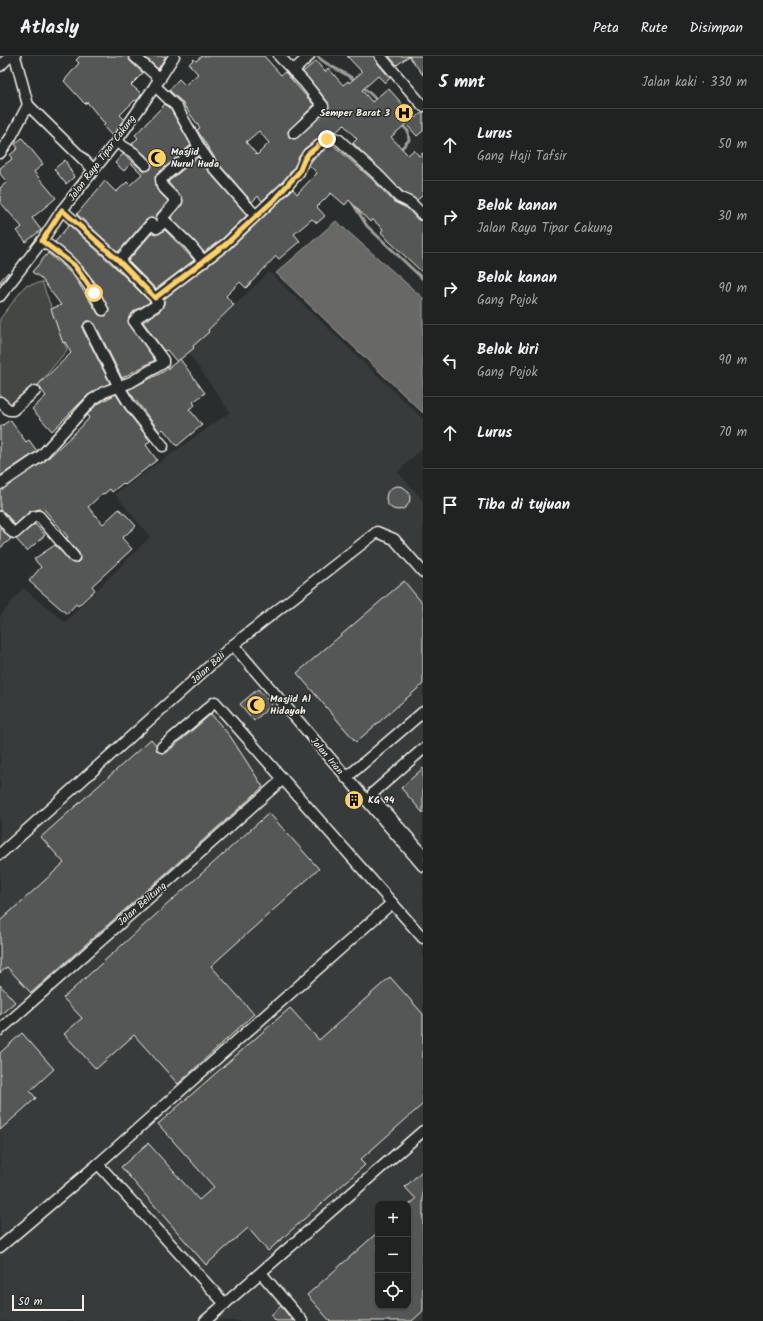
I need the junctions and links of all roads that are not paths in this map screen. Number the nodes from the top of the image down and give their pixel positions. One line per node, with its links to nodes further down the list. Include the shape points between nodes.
1 (10, 56): 8 (street)
2 (15, 56): 11 (street)
3 (134, 56): 10 (street)
4 (174, 56): 10 (street, Jalan Raya Tipar Cakung)
5 (279, 56): 9 (street)
6 (309, 56): 9 (street)
7 (380, 56): 12 (street)
8 (0, 66)
9 (293, 71): 13 (street, via 323,106)
10 (158, 83): 14 (street, Jalan Raya Tipar Cakung); 15 (street, via 176,106)
11 (28, 105): 16 (street); 18 (street)
12 (423, 106)
13 (294, 133)
14 (116, 142): 17 (street, via 134,153); 18 (street, Jalan Raya Tipar Cakung)
15 (199, 147): 21 (street, via 224,181); 22 (street, via 161,179 162,186 177,202 163,216)
16 (0, 153)
17 (146, 165)
18 (93, 169): 19 (street, Jalan Raya Tipar Cakung)
19 (62, 210): 23 (street, Jalan Raya Tipar Cakung); 24 (street)
20 (423, 215): 21 (street, via 411,203 399,197 338,139 331,137 308,154 299,172 288,185)
21 (255, 216): 25 (street)
22 (164, 222): 24 (street, via 157,228 151,224); 25 (street, via 190,245)
23 (42, 241): 26 (street, Jalan Raya Tipar Cakung); 28 (street, via 74,265)
24 (119, 261): 27 (street)
25 (204, 262): 27 (street)
26 (0, 296)
27 (155, 298): 30 (street, via 157,305 134,321 163,360 163,364)
28 (103, 310)
29 (89, 327): 30 (street)
30 (119, 387): 33 (street); 34 (street, via 104,392 92,400 41,456)
31 (35, 391): 32 (street, via 13,410 4,407)
32 (0, 402)
33 (163, 446)
34 (0, 484)
35 (0, 517): 36 (street, via 15,533 33,517 39,516)
36 (74, 557)
37 (423, 572): 38 (street, Jalan Bali, via 394,539 377,532)
38 (234, 645): 42 (street, Jalan Irian); 44 (street, Jalan Bali)
39 (423, 712): 42 (street)
40 (162, 747): 43 (street, via 215,702)
41 (423, 749): 45 (street, via 373,795)
42 (346, 778): 46 (street, Jalan Irian)
43 (283, 779): 47 (street); 49 (street, Jalan Belitung)
44 (0, 854)
45 (423, 854)
46 (423, 866)
47 (392, 903): 48 (street); 51 (street)
48 (423, 938)
49 (0, 1030)
50 (423, 1131): 53 (street)
51 (98, 1164): 52 (street); 54 (street)
52 (0, 1247)
53 (261, 1273): 54 (street); 56 (street)
54 (225, 1304): 55 (street)
55 (205, 1321)
56 (302, 1321)

